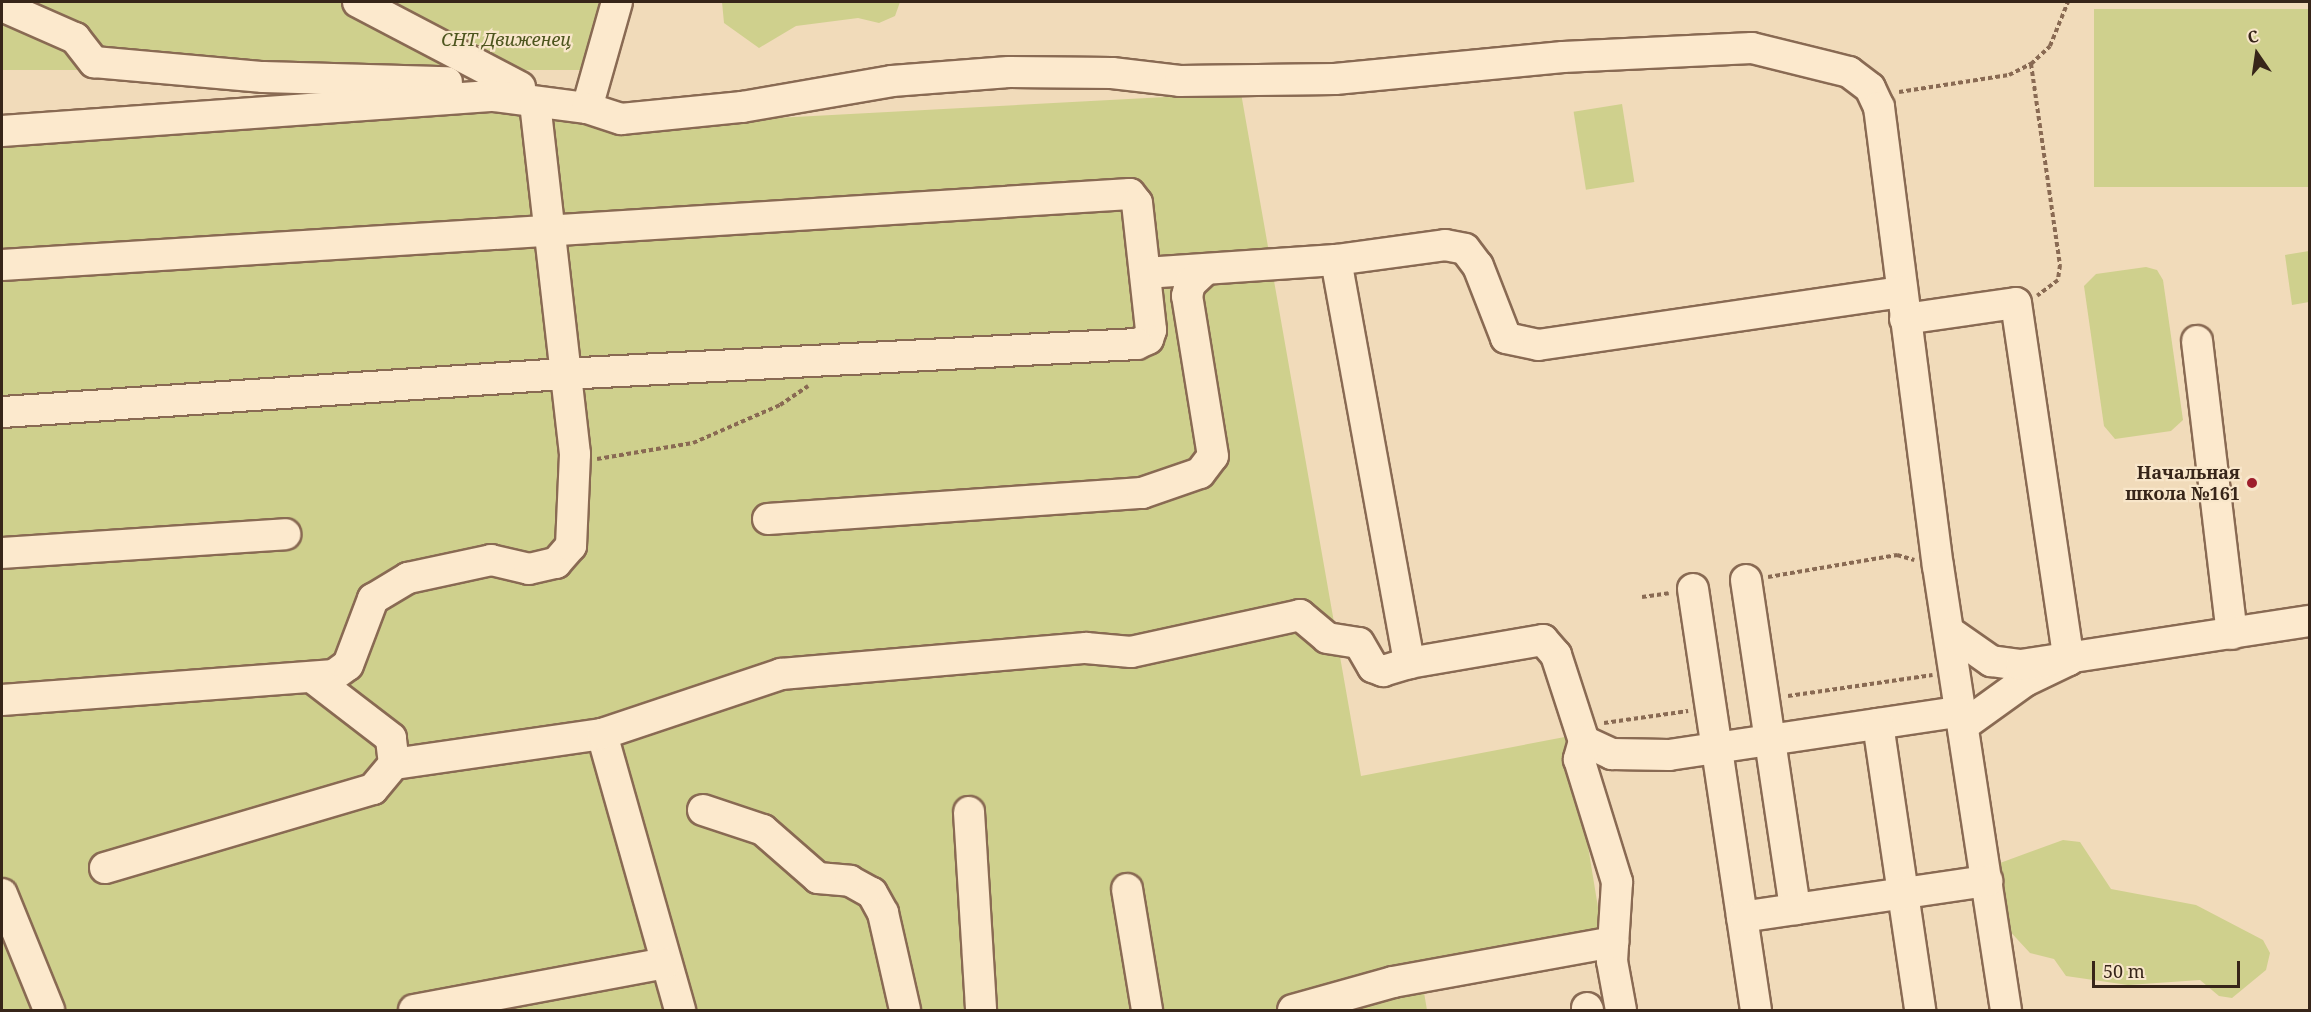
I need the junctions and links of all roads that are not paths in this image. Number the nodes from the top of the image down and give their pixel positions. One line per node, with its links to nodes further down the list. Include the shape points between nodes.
1 (358, 2): 4 (street)
2 (613, 3): 5 (street)
3 (2, 6): 4 (street, via 75,38 94,62)
4 (527, 95): 5 (street); 6 (street); 7 (street)
5 (589, 102): 12 (street, via 621,119 742,107 892,81 1010,72 1112,72 1180,81 1335,79 1563,57 1752,48 1849,72 1870,88 1879,107)
6 (2, 131)
7 (553, 230): 9 (street); 11 (street, via 1130,194 1137,202); 14 (street)
8 (1336, 260): 10 (street); 12 (street, via 1445,245 1465,249 1478,266 1506,338 1538,345); 25 (street)
9 (2, 264)
10 (1206, 269): 11 (street); 16 (street, via 1190,284 1187,296 1213,456 1200,473 1142,493)
11 (1144, 273): 14 (street, via 1151,330 1148,339 1137,344)
12 (1904, 306): 22 (street, via 1938,566); 24 (street, via 2016,303)
13 (2197, 342): 23 (street)
14 (562, 374): 15 (street); 26 (street, via 574,442 571,546 556,563 530,569 491,560 408,578 373,599 348,665 334,675)
15 (2, 412)
16 (768, 519)
17 (285, 534): 18 (street)
18 (2, 553)
19 (1746, 580): 31 (street)
20 (1693, 589): 33 (street)
21 (2310, 621): 23 (street)
22 (1951, 633): 24 (street, via 1991,661); 28 (street)
23 (2232, 634): 24 (street)
24 (2069, 660): 28 (street)
25 (1408, 663): 30 (street, via 1383,671 1373,667 1359,642 1327,638 1300,615 1131,652 1086,648 781,674); 32 (street, via 1543,640 1556,655)
26 (314, 679): 27 (street); 34 (street, via 391,738)
27 (2, 700)
28 (1963, 718): 29 (street); 38 (street)
29 (1878, 724): 31 (street); 40 (street)
30 (602, 734): 34 (street); 45 (street)
31 (1770, 740): 33 (street); 42 (street)
32 (1584, 741): 33 (street, via 1612,754); 44 (street, via 1579,759 1617,882)
33 (1717, 748): 43 (street)
34 (394, 764): 37 (street, via 373,789)
35 (703, 810): 50 (street, via 763,830 818,878 850,881 872,893 883,913)
36 (969, 812): 51 (street)
37 (105, 868)
38 (1987, 881): 40 (street); 46 (street)
39 (1127, 889): 52 (street)
40 (1903, 893): 42 (street); 56 (street)
41 (2, 894): 47 (street)
42 (1795, 909): 43 (street)
43 (1742, 917): 55 (street)
44 (1613, 942): 53 (street, via 1393,982); 54 (street)
45 (666, 963): 48 (street); 49 (street)
46 (2006, 1010)
47 (49, 1011)
48 (414, 1011)
49 (680, 1011)
50 (905, 1011)
51 (981, 1011)
52 (1147, 1011)
53 (1293, 1011)
54 (1621, 1011)
55 (1756, 1011)
56 (1920, 1011)

